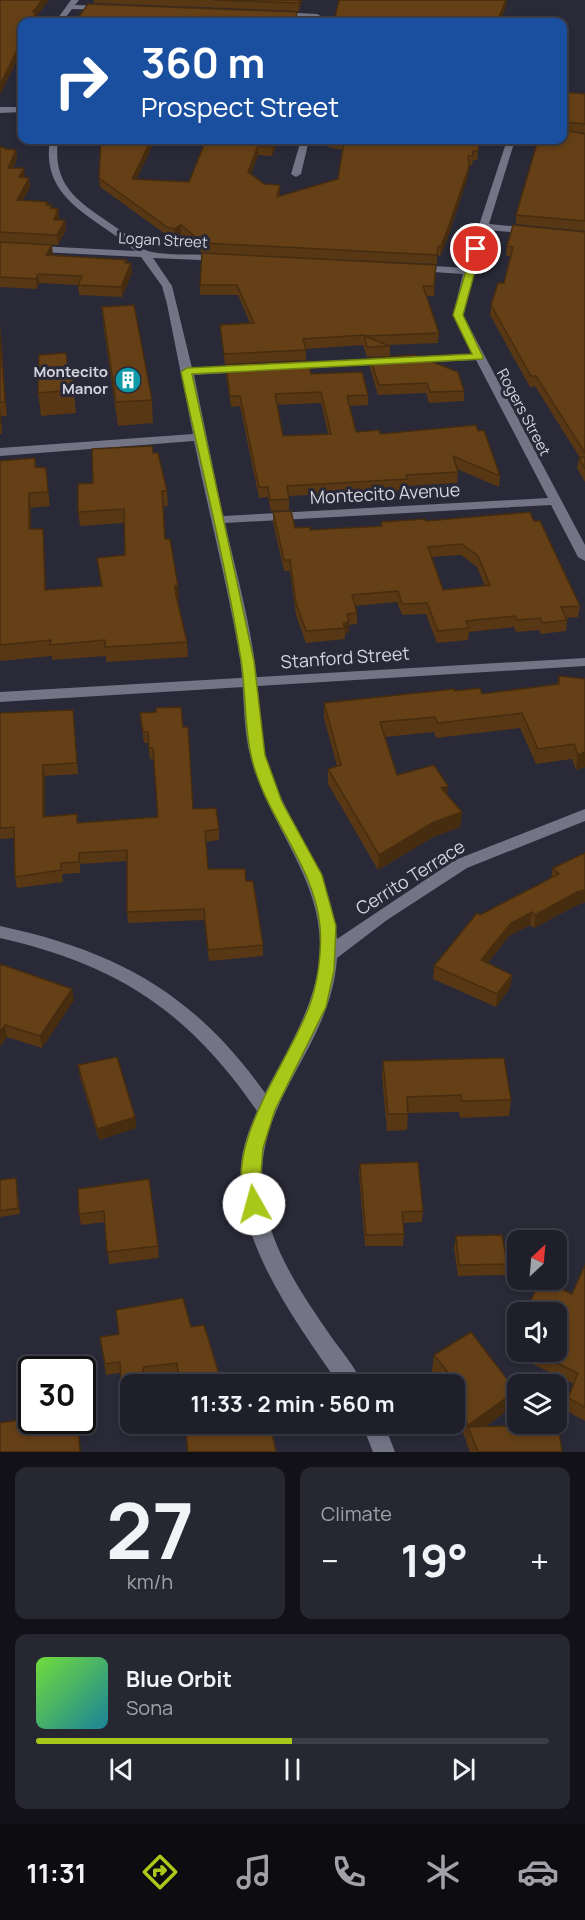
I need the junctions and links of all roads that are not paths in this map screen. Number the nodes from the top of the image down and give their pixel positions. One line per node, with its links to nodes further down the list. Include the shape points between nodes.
1 (73, 4): 2 (street); 4 (street)
2 (110, 8)
3 (271, 14): 5 (street)
4 (61, 18)
5 (316, 18)
6 (0, 110): 7 (street)
7 (18, 110)
8 (53, 144): 15 (street, via 54,170 69,195)
9 (304, 144): 11 (street)
10 (510, 144): 12 (street, Rogers Street)
11 (296, 174)
12 (484, 227): 13 (street); 18 (street, Rogers Street)
13 (540, 232)
14 (0, 247): 15 (street, Logan Street)
15 (144, 254): 16 (street, Logan Street); 22 (street, via 167,286)
16 (234, 259)
17 (401, 267): 18 (street)
18 (468, 271): 19 (street, Rogers Street, via 458,315)
19 (478, 357): 20 (street); 25 (street, Rogers Street)
20 (280, 367)
21 (256, 368): 22 (street)
22 (187, 372): 23 (street)
23 (199, 437): 24 (street); 26 (street)
24 (0, 452)
25 (555, 501): 26 (street, Montecito Avenue); 27 (street, Rogers Street)
26 (218, 520): 29 (street)
27 (585, 557)
28 (585, 662): 29 (street, Stanford Street)
29 (250, 682): 30 (street, Stanford Street); 33 (street, via 262,771 274,802 315,875 328,926)
30 (0, 697)
31 (585, 815): 33 (street, Cerrito Terrace, via 461,864 381,915)
32 (0, 932): 34 (street, via 86,956 157,993 213,1038 240,1068)
33 (328, 955): 34 (street, via 312,1023)
34 (267, 1110): 35 (street, via 251,1165 259,1220 288,1288)
35 (344, 1374)
36 (377, 1434): 37 (street)
37 (384, 1452)

